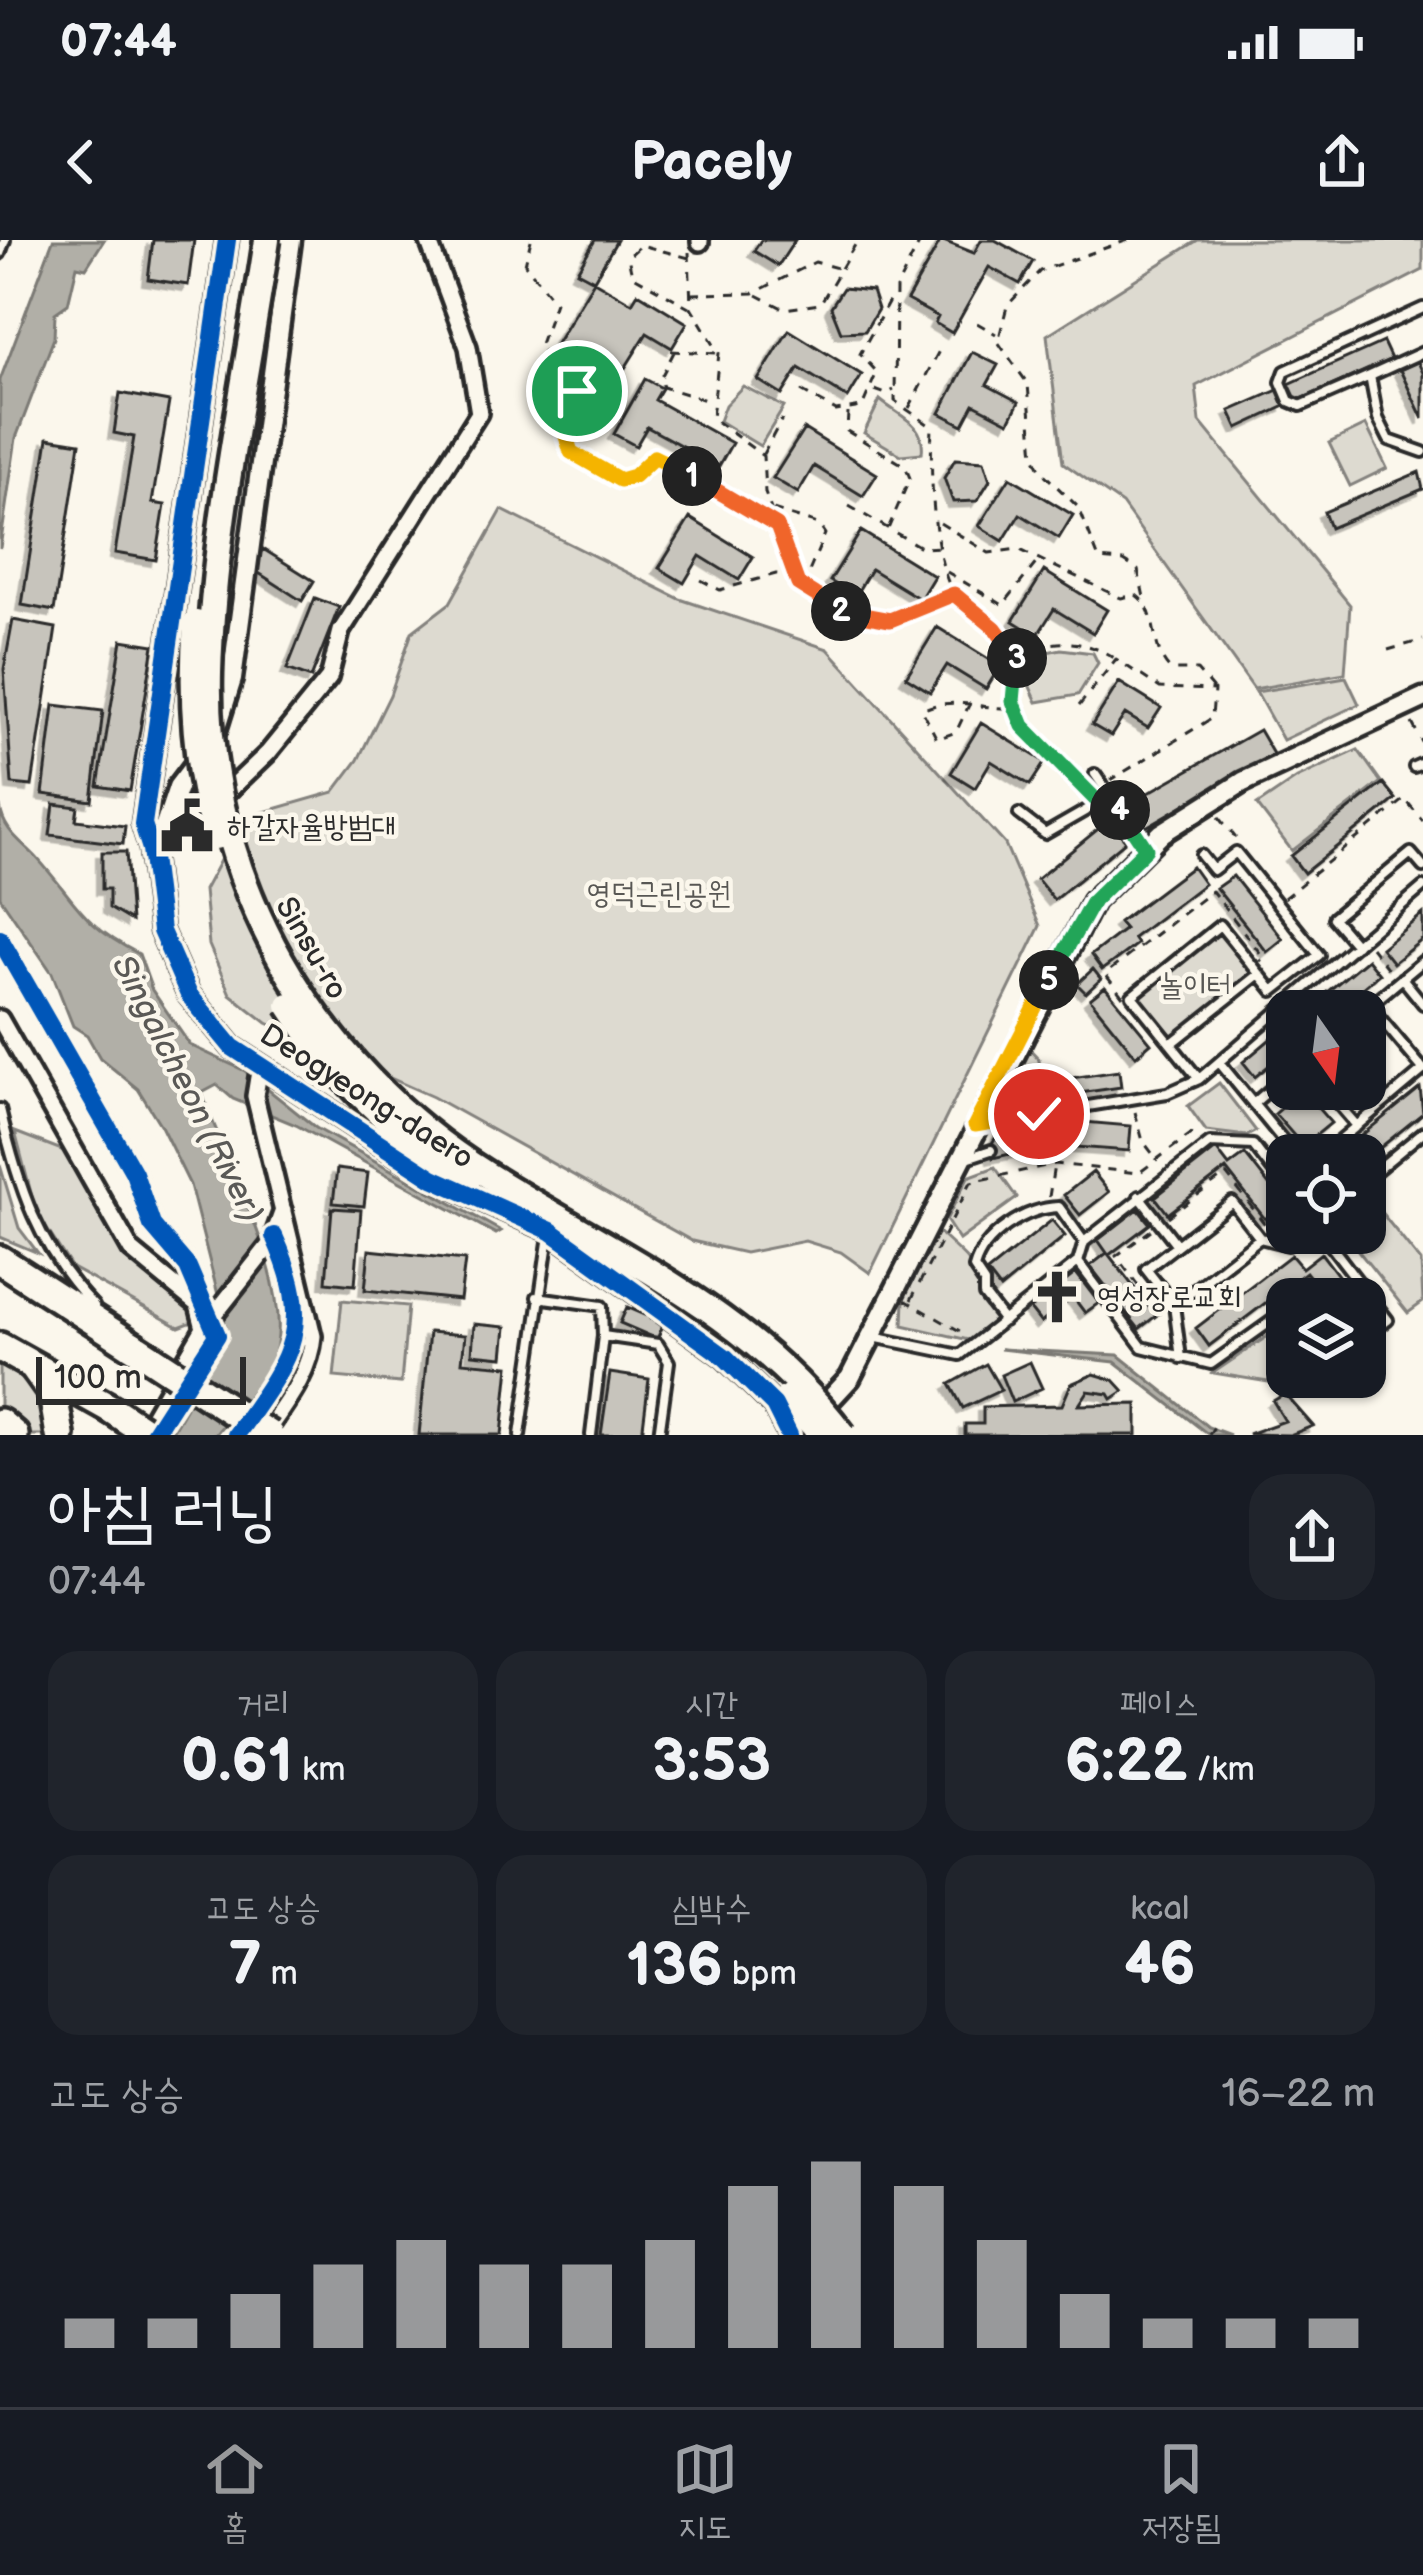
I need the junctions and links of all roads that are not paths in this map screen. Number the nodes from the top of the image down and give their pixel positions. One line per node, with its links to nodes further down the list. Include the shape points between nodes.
1 (4, 240): 7 (lane)
2 (227, 240): 12 (street, Deogyeong-daero)
3 (251, 240): 86 (main road, Sinsu-ro, bridge, via 191,685 210,820 229,890 265,966 349,1086 411,1144 704,1318)
4 (267, 240): 87 (main road, Sinsu-ro, bridge, via 209,676 226,815 274,954 352,1065 409,1119 484,1173 713,1307 778,1361)
5 (291, 240): 13 (street, Deogyeong-daero)
6 (428, 240): 18 (street, via 468,347 479,413 341,632 329,678)
7 (0, 254)
8 (1423, 308): 10 (lane, via 1285,370 1281,382 1289,401 1301,406)
9 (1423, 352): 10 (lane)
10 (1370, 376): 11 (lane, via 1389,440)
11 (1423, 452)
12 (175, 608): 13 (lane); 19 (street, Deogyeong-daero, via 143,824)
13 (238, 619): 19 (street, Deogyeong-daero, via 232,680 212,743 178,787)
14 (1423, 698): 20 (street, via 1243,782)
15 (1095, 774): 16 (lane)
16 (1112, 796): 17 (lane, via 1045,834); 20 (lane)
17 (1019, 814)
18 (204, 817)
19 (151, 849): 34 (street, Deogyeong-daero, via 154,908 182,981 210,1024)
20 (1146, 849): 43 (street, via 1093,901)
21 (1201, 855): 26 (lane, via 1213,870 1236,852 1318,955 1273,992)
22 (1423, 867): 24 (lane, via 1411,853 1333,918)
23 (1423, 887): 24 (lane)
24 (1356, 945): 33 (lane)
25 (1423, 961): 27 (lane)
26 (1259, 974): 32 (lane); 32 (lane, via 1220,926 1184,953 1132,996)
27 (1397, 976): 28 (lane); 29 (lane)
28 (1383, 990)
29 (1423, 1004)
30 (0, 1019): 69 (street, via 131,1250 198,1305)
31 (1386, 1030): 35 (lane)
32 (1171, 1044): 36 (lane)
33 (1219, 1062): 36 (lane); 39 (lane)
34 (260, 1065): 54 (street, via 255,1096); 55 (street, Deogyeong-daero, via 433,1178)
35 (1423, 1070): 38 (lane)
36 (1199, 1079): 43 (lane, via 1167,1093)
37 (1266, 1093): 39 (lane)
38 (1386, 1101)
39 (1253, 1104): 46 (lane)
40 (0, 1109): 49 (lane)
41 (1343, 1110): 44 (lane)
42 (1376, 1110): 44 (lane)
43 (975, 1125): 50 (street)
44 (1357, 1126): 47 (lane)
45 (1423, 1132): 52 (lane)
46 (1278, 1134)
47 (1347, 1134)
48 (992, 1150): 50 (lane)
49 (5, 1154): 72 (lane, via 68,1280)
50 (957, 1162): 71 (street)
51 (1266, 1162): 53 (lane, via 1253,1145 1210,1143)
52 (1386, 1163)
53 (1139, 1196): 58 (lane); 59 (lane)
54 (283, 1210): 69 (street, via 271,1243); 81 (street, via 312,1348)
55 (551, 1231): 65 (lane); 76 (street, Deogyeong-daero, via 725,1357)
56 (1260, 1238): 57 (lane); 59 (lane, via 1232,1202); 66 (lane)
57 (1266, 1240)
58 (1084, 1242): 62 (lane); 67 (lane, via 1059,1208 1035,1208 979,1249 974,1268)
59 (1177, 1244): 66 (lane, via 1146,1268)
60 (1337, 1254): 64 (lane)
61 (0, 1259): 72 (highway)
62 (1078, 1262): 67 (lane); 74 (lane, via 1142,1347)
63 (0, 1275): 72 (highway)
64 (1355, 1278)
65 (537, 1297): 70 (lane, via 602,1306); 82 (lane)
66 (1174, 1305): 74 (lane)
67 (1004, 1321): 71 (lane, via 961,1355)
68 (1266, 1325): 74 (lane, via 1211,1364)
69 (204, 1328): 80 (street)
70 (603, 1336): 83 (lane); 84 (lane, via 658,1344 668,1362)
71 (872, 1337): 75 (street)
72 (133, 1346): 81 (highway, bridge)
73 (8, 1350): 79 (highway, via 48,1382); 80 (highway, bridge)
74 (1181, 1358)
75 (850, 1378): 76 (street, via 803,1407); 85 (street)
76 (775, 1405): 85 (street, Deogyeong-daero)
77 (0, 1423): 78 (highway)
78 (14, 1435)
79 (60, 1435)
80 (146, 1435)
81 (267, 1435)
82 (520, 1435)
83 (591, 1435)
84 (659, 1435)
85 (794, 1435)
86 (821, 1435)
87 (843, 1435)

